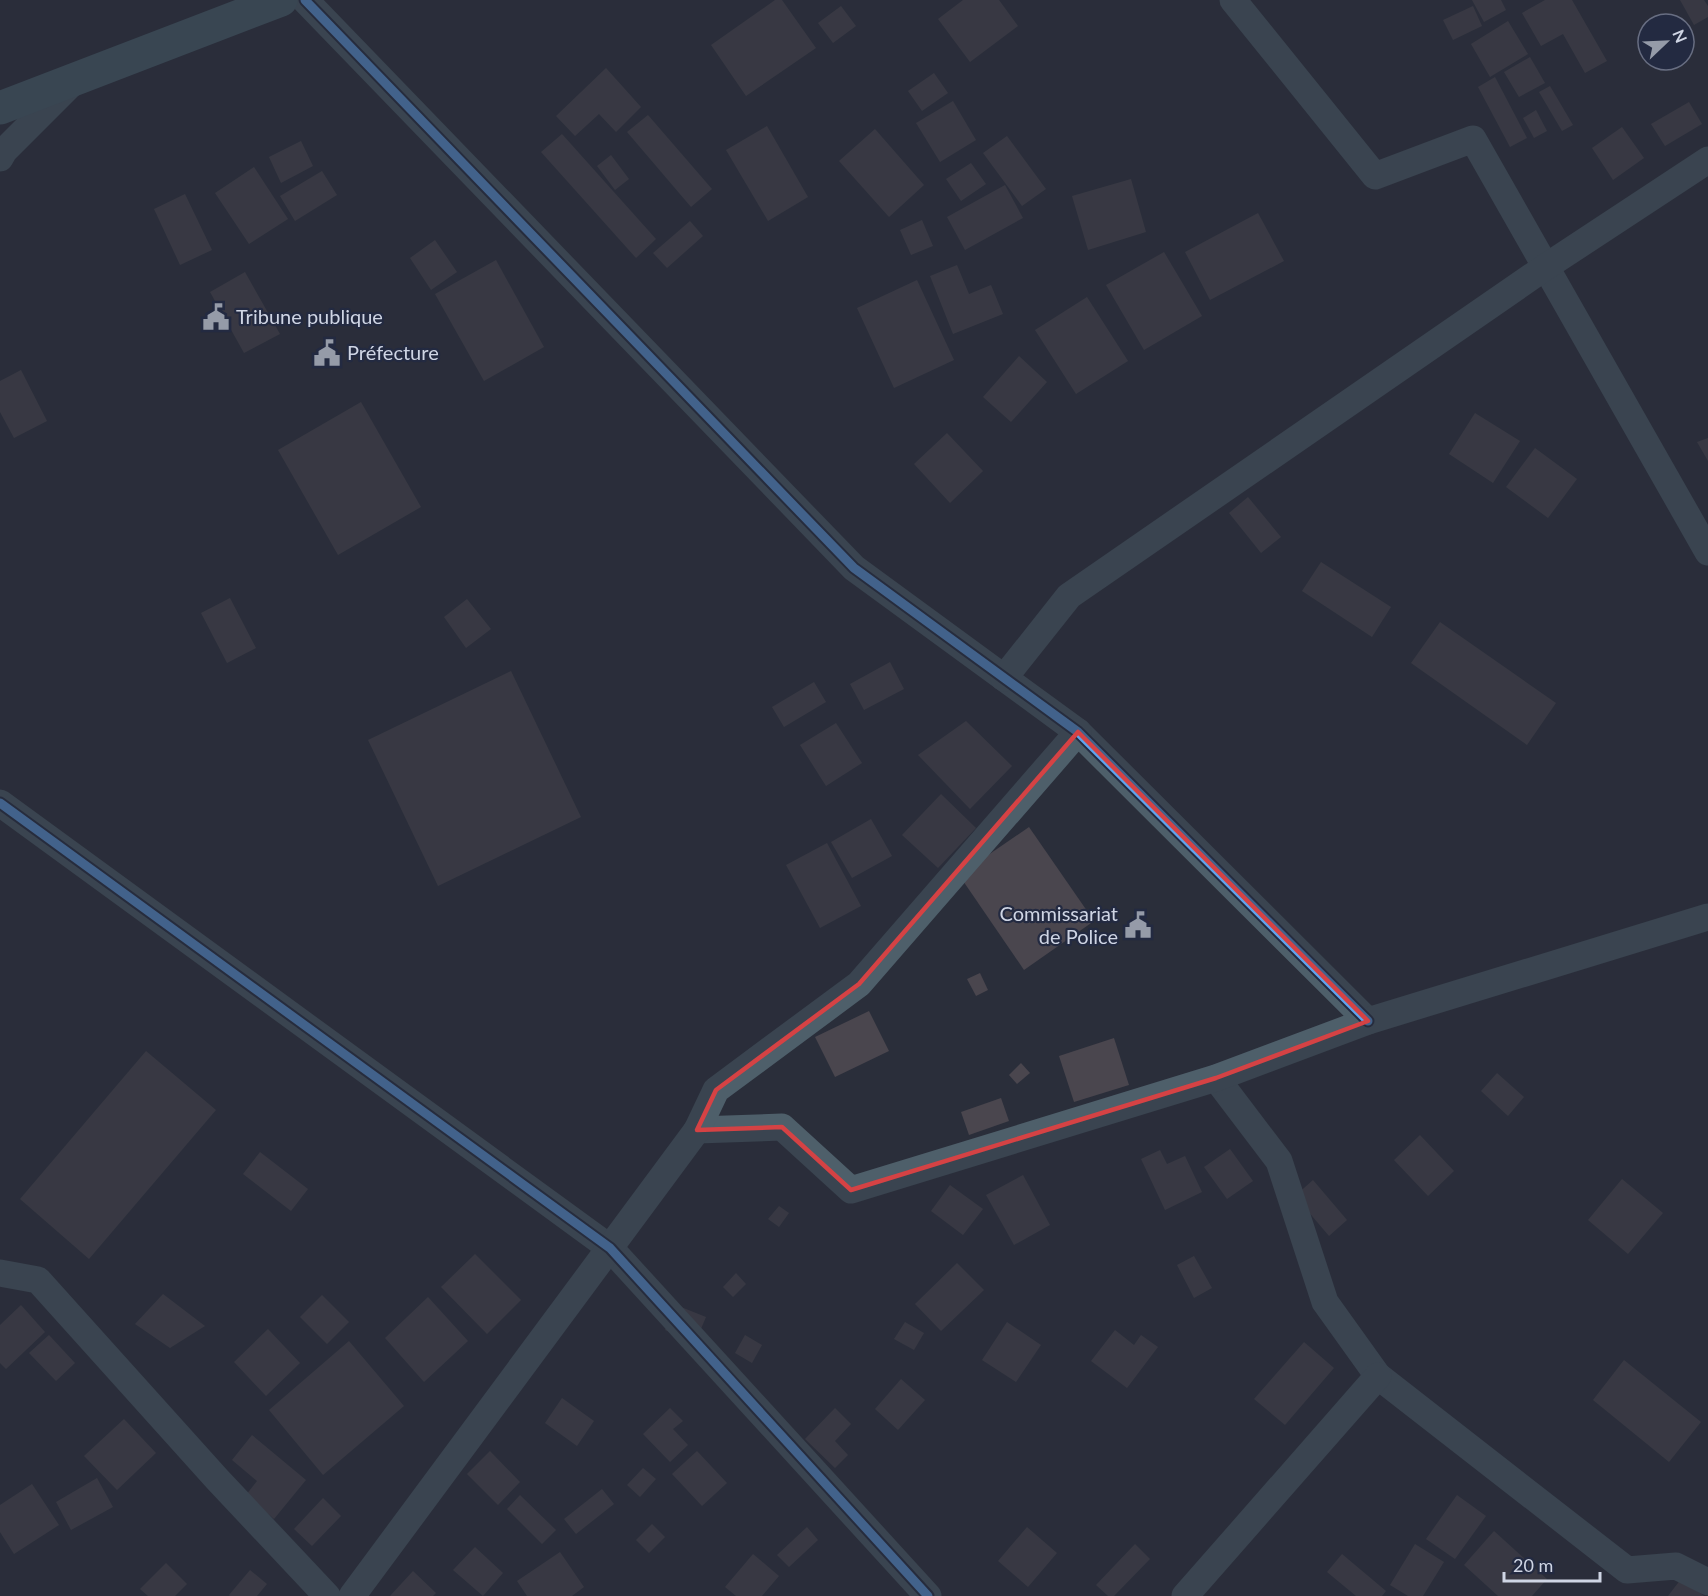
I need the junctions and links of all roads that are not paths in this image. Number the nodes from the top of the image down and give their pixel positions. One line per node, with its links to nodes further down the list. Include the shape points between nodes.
1 (280, 0): 4 (street)
2 (305, 0): 10 (street, via 854,568)
3 (1233, 0): 8 (street, via 1375,177 1473,139)
4 (77, 79): 5 (street); 6 (street)
5 (0, 108)
6 (0, 158)
7 (1708, 160): 8 (street)
8 (1547, 266): 9 (street); 10 (street, via 1069,596)
9 (1708, 552)
10 (1004, 678): 11 (street)
11 (1078, 732): 14 (street); 16 (street, via 858,984 716,1090)
12 (0, 803): 17 (street)
13 (1708, 917): 14 (street)
14 (1368, 1021): 15 (street)
15 (1216, 1078): 16 (street, via 851,1190 782,1127); 19 (street, via 1279,1161 1325,1302)
16 (697, 1130): 17 (street)
17 (610, 1248): 22 (street); 23 (street)
18 (0, 1273): 21 (street, via 38,1280)
19 (1378, 1376): 20 (street, via 1627,1570 1676,1566); 24 (street)
20 (1708, 1582)
21 (327, 1596)
22 (352, 1596)
23 (928, 1596)
24 (1185, 1596)

